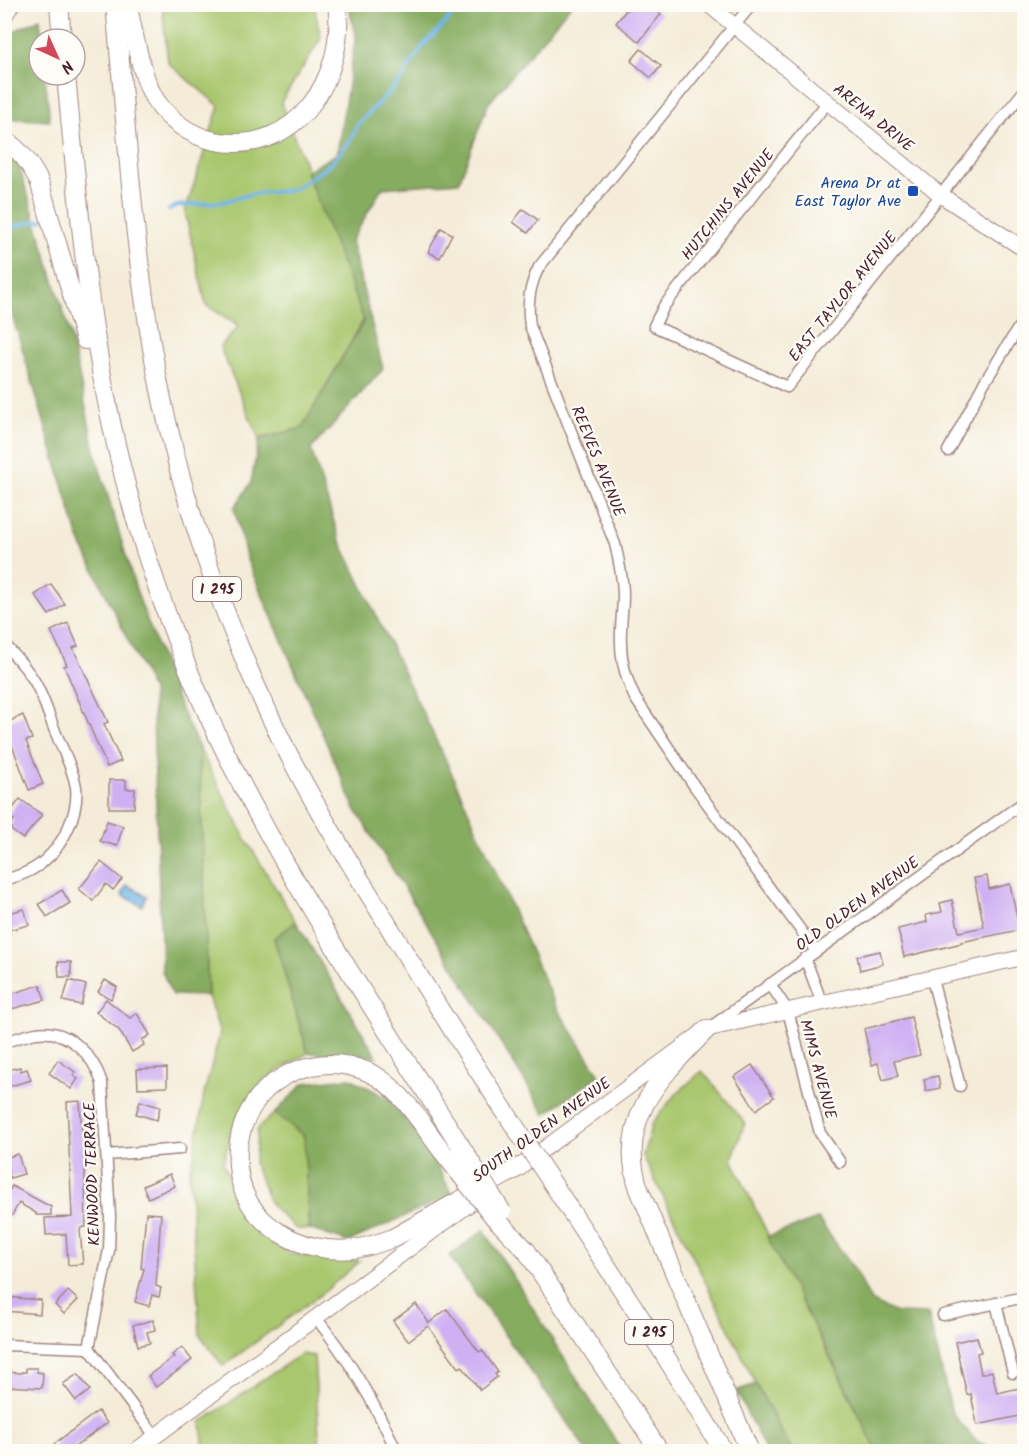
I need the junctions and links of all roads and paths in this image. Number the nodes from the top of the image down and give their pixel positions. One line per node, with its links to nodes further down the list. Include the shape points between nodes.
1 (10, 4): 8 (highway)
2 (59, 4): 10 (highway)
3 (115, 4): 50 (highway, I 295, bridge, via 138,251 168,427 203,549 248,668 328,827)
4 (127, 4): 5 (highway, via 147,83 166,114 194,134 242,143 288,128 317,97 335,59)
5 (337, 4)
6 (708, 4): 9 (main road, ARENA DRIVE)
7 (752, 4): 9 (street, REEVES AVENUE)
8 (4, 14)
9 (734, 26): 13 (main road, ARENA DRIVE); 24 (street, REEVES AVENUE, via 539,267 527,309 530,326 615,544 623,594 623,664 633,692 695,787)
10 (61, 27)
11 (67, 87): 20 (highway, via 92,327)
12 (1024, 91): 15 (street, EAST TAYLOR AVENUE)
13 (827, 103): 15 (main road, ARENA DRIVE); 18 (street, HUTCHINS AVENUE, via 664,306 654,326)
14 (4, 140): 20 (highway, via 21,153 39,181)
15 (942, 196): 16 (main road, ARENA DRIVE); 18 (street, EAST TAYLOR AVENUE)
16 (1024, 249)
17 (1024, 319): 19 (street)
18 (787, 387)
19 (948, 451)
20 (120, 463): 38 (highway, bridge, via 168,616 197,690 238,776 399,1051)
21 (5, 645): 23 (street, via 36,684 70,767 76,800 64,836 45,861)
22 (1024, 802): 24 (street, OLD OLDEN AVENUE)
23 (4, 880)
24 (816, 951): 26 (street, OLD OLDEN AVENUE)
25 (1024, 957): 27 (main road, SOUTH OLDEN AVENUE)
26 (806, 958): 28 (street, OLD OLDEN AVENUE); 29 (street)
27 (932, 979): 29 (main road, SOUTH OLDEN AVENUE); 33 (street)
28 (770, 984): 30 (street, MIMS AVENUE); 31 (street, OLD OLDEN AVENUE)
29 (822, 1003): 30 (main road, SOUTH OLDEN AVENUE)
30 (788, 1011): 31 (main road, SOUTH OLDEN AVENUE); 36 (street, MIMS AVENUE, via 820,1133)
31 (707, 1029): 37 (main road, SOUTH OLDEN AVENUE); 51 (highway, via 662,1075 638,1119 631,1154 639,1189)
32 (4, 1042): 35 (street, KENWOOD TERRACE, via 38,1032 54,1034 80,1046 90,1056 102,1083)
33 (960, 1086)
34 (180, 1149): 35 (street)
35 (107, 1155): 44 (street, KENWOOD TERRACE, via 109,1251)
36 (840, 1161)
37 (519, 1167): 38 (highway, bridge, via 393,1238 352,1249 332,1249 294,1241 262,1220 243,1189 237,1155 244,1122 262,1093 305,1067 355,1067 398,1094 443,1152 494,1217); 42 (main road, SOUTH OLDEN AVENUE)
38 (526, 1250): 49 (highway)
39 (1024, 1297): 40 (street)
40 (996, 1303): 41 (street); 45 (street)
41 (943, 1316)
42 (316, 1318): 46 (main road, SOUTH OLDEN AVENUE); 48 (street, via 364,1385)
43 (4, 1345): 44 (street)
44 (89, 1348): 46 (street)
45 (1013, 1373)
46 (154, 1436): 47 (main road, SOUTH OLDEN AVENUE)
47 (134, 1452)
48 (397, 1452)
49 (660, 1452)
50 (724, 1452)
51 (750, 1452)

